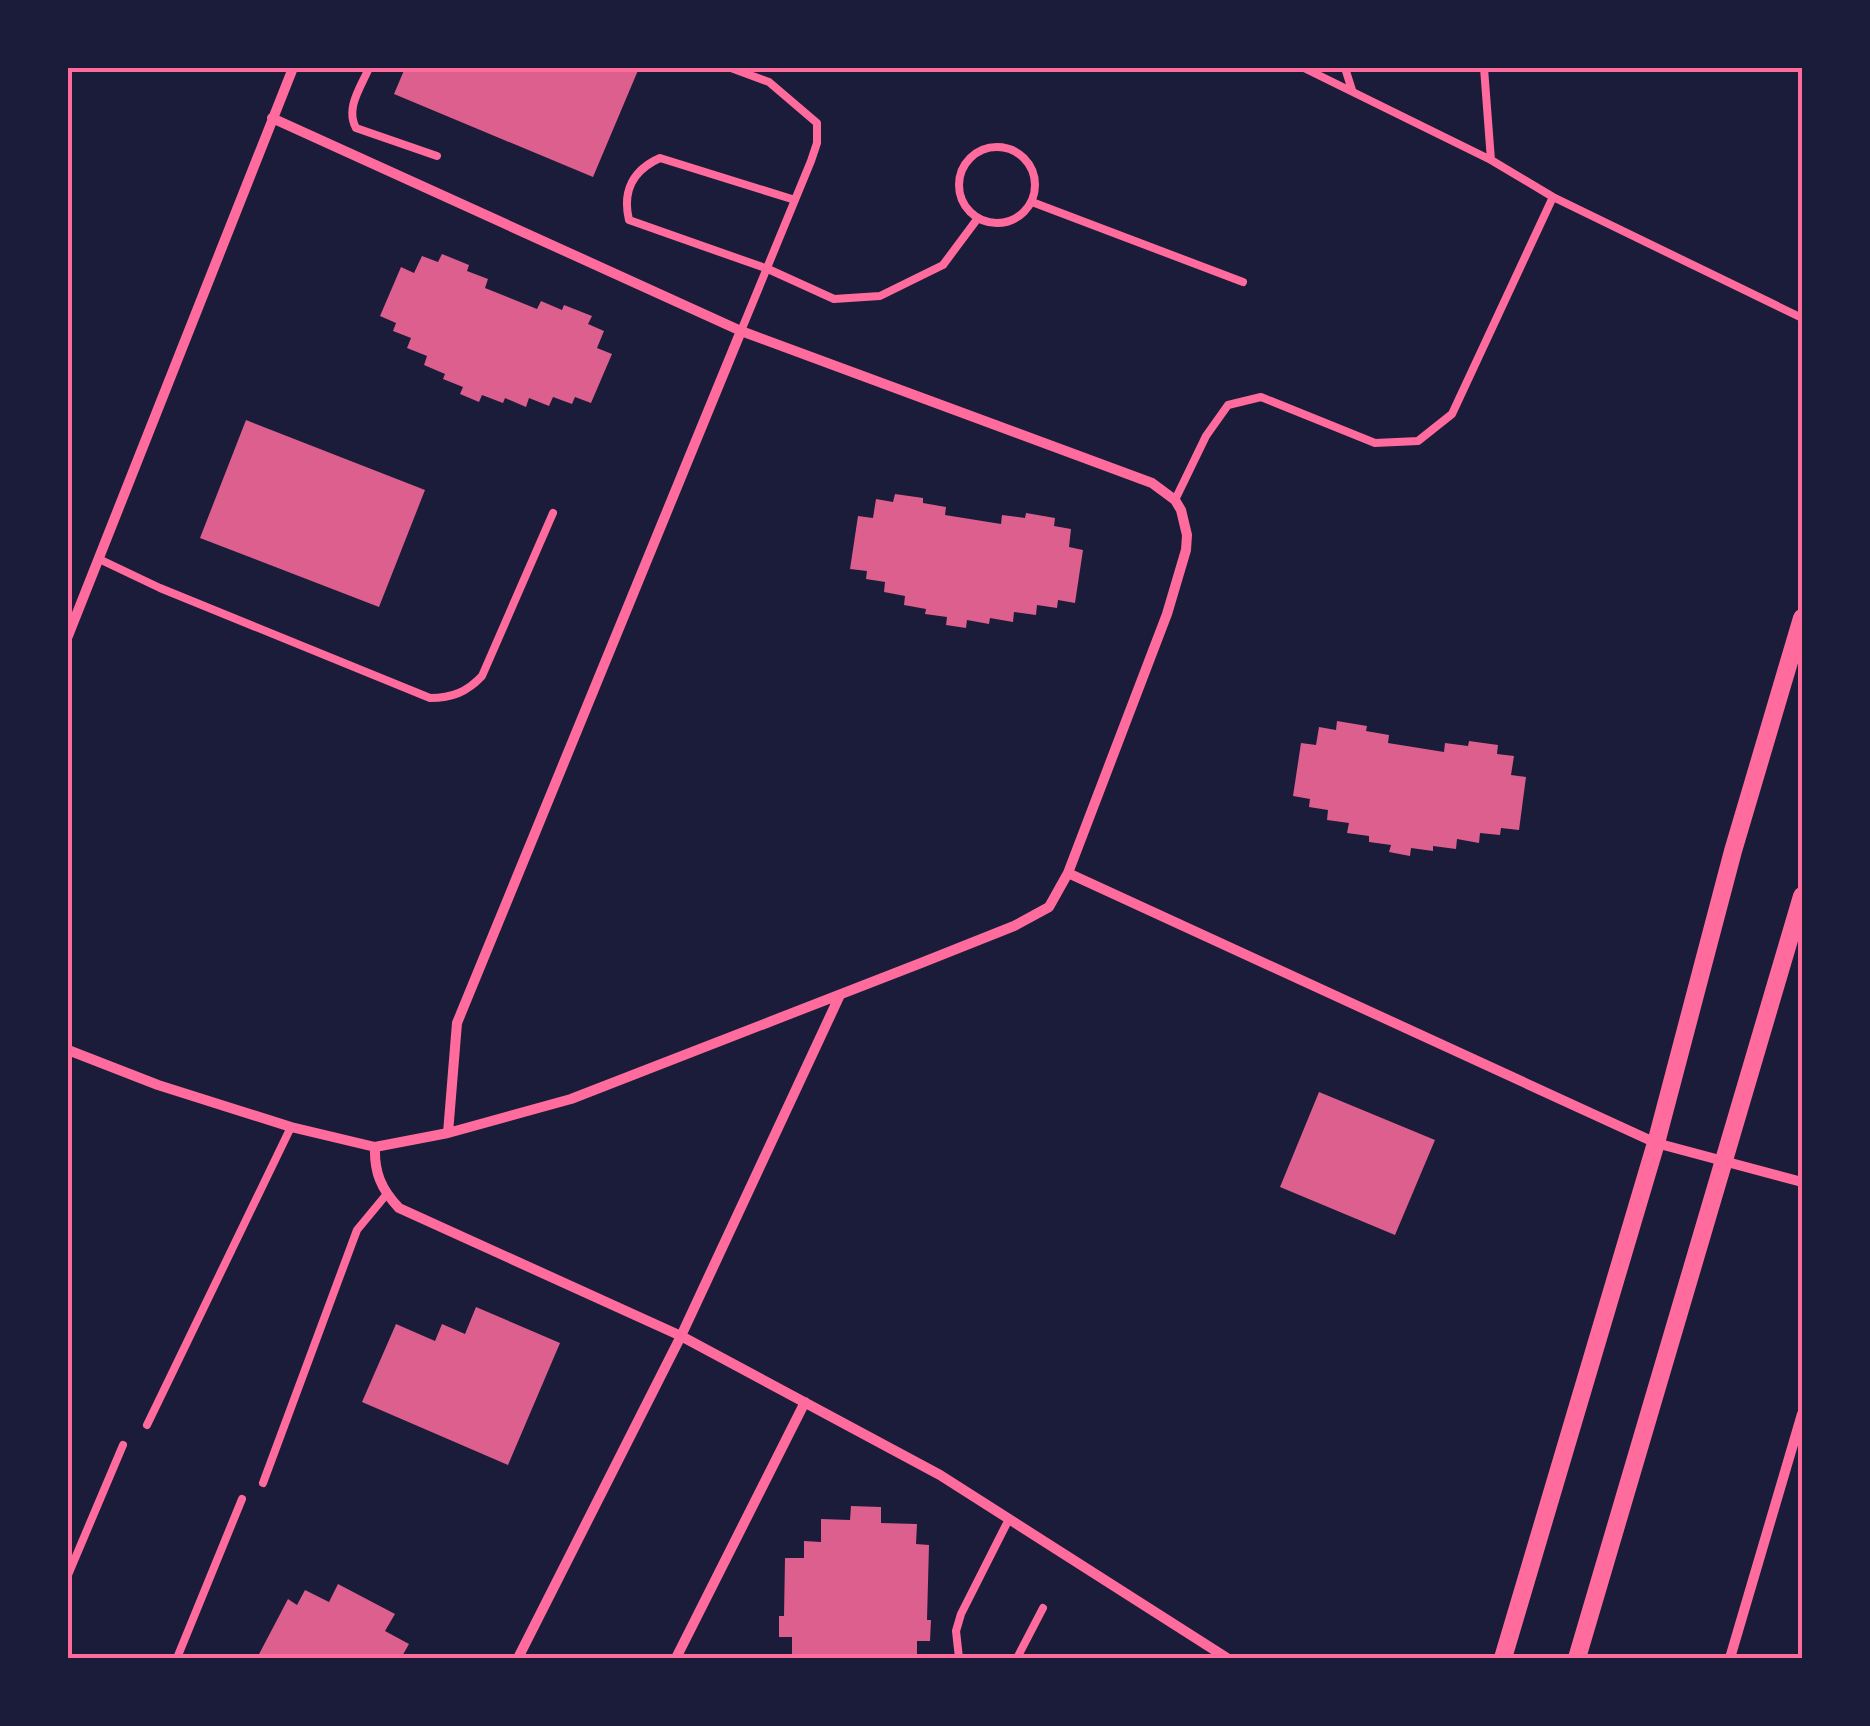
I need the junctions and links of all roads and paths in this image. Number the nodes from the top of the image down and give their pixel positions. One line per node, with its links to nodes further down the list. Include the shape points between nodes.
1 (293, 68): 8 (street)
2 (369, 68): 9 (lane, via 351,108 356,128)
3 (731, 68): 12 (lane, via 769,82 817,123 817,142)
4 (1304, 68): 7 (lane)
5 (1345, 68): 7 (lane)
6 (1484, 68): 10 (lane)
7 (1352, 90): 10 (lane)
8 (272, 118): 18 (street); 21 (street)
9 (437, 156)
10 (1491, 160): 11 (lane)
11 (1554, 197): 17 (lane); 19 (lane, via 1452,414 1418,441 1375,442 1260,398 1228,405)
12 (795, 200): 15 (lane); 15 (lane, via 660,158 630,186 629,220)
13 (1032, 202): 14 (lane, via 1008,222); 14 (lane, via 1036,187 1028,162 991,147 976,153 959,178 959,194); 16 (lane)
14 (978, 218): 15 (lane, via 943,266 880,296 834,299)
15 (768, 269): 18 (lane)
16 (1243, 282)
17 (1802, 318)
18 (741, 331): 19 (street, via 1152,483); 29 (street, via 458,1023)
19 (1174, 500): 24 (street, via 1186,550 1168,614)
20 (553, 512): 21 (lane, via 482,676 464,692 442,698)
21 (99, 559): 23 (street)
22 (1802, 618): 30 (street)
23 (68, 636)
24 (1068, 873): 26 (street, via 1049,907); 30 (street)
25 (1802, 896): 32 (street)
26 (840, 995): 29 (street, via 570,1100); 35 (street)
27 (68, 1050): 28 (street)
28 (291, 1127): 31 (street); 38 (lane)
29 (448, 1134): 31 (street)
30 (1656, 1142): 32 (street); 51 (street)
31 (374, 1146): 34 (street)
32 (1724, 1160): 33 (street); 52 (street)
33 (1802, 1182)
34 (386, 1195): 35 (street, via 398,1208); 40 (lane, via 357,1230)
35 (681, 1336): 36 (street); 46 (street)
36 (804, 1402): 42 (street); 47 (street)
37 (1802, 1414): 53 (street)
38 (147, 1425)
39 (123, 1444): 43 (lane)
40 (263, 1483)
41 (242, 1499): 45 (lane)
42 (1009, 1519): 48 (lane, via 961,1614); 50 (street)
43 (68, 1574)
44 (1042, 1608): 49 (lane)
45 (177, 1658)
46 (518, 1658)
47 (676, 1658)
48 (959, 1658)
49 (1018, 1658)
50 (1228, 1658)
51 (1503, 1658)
52 (1577, 1658)
53 (1730, 1658)

